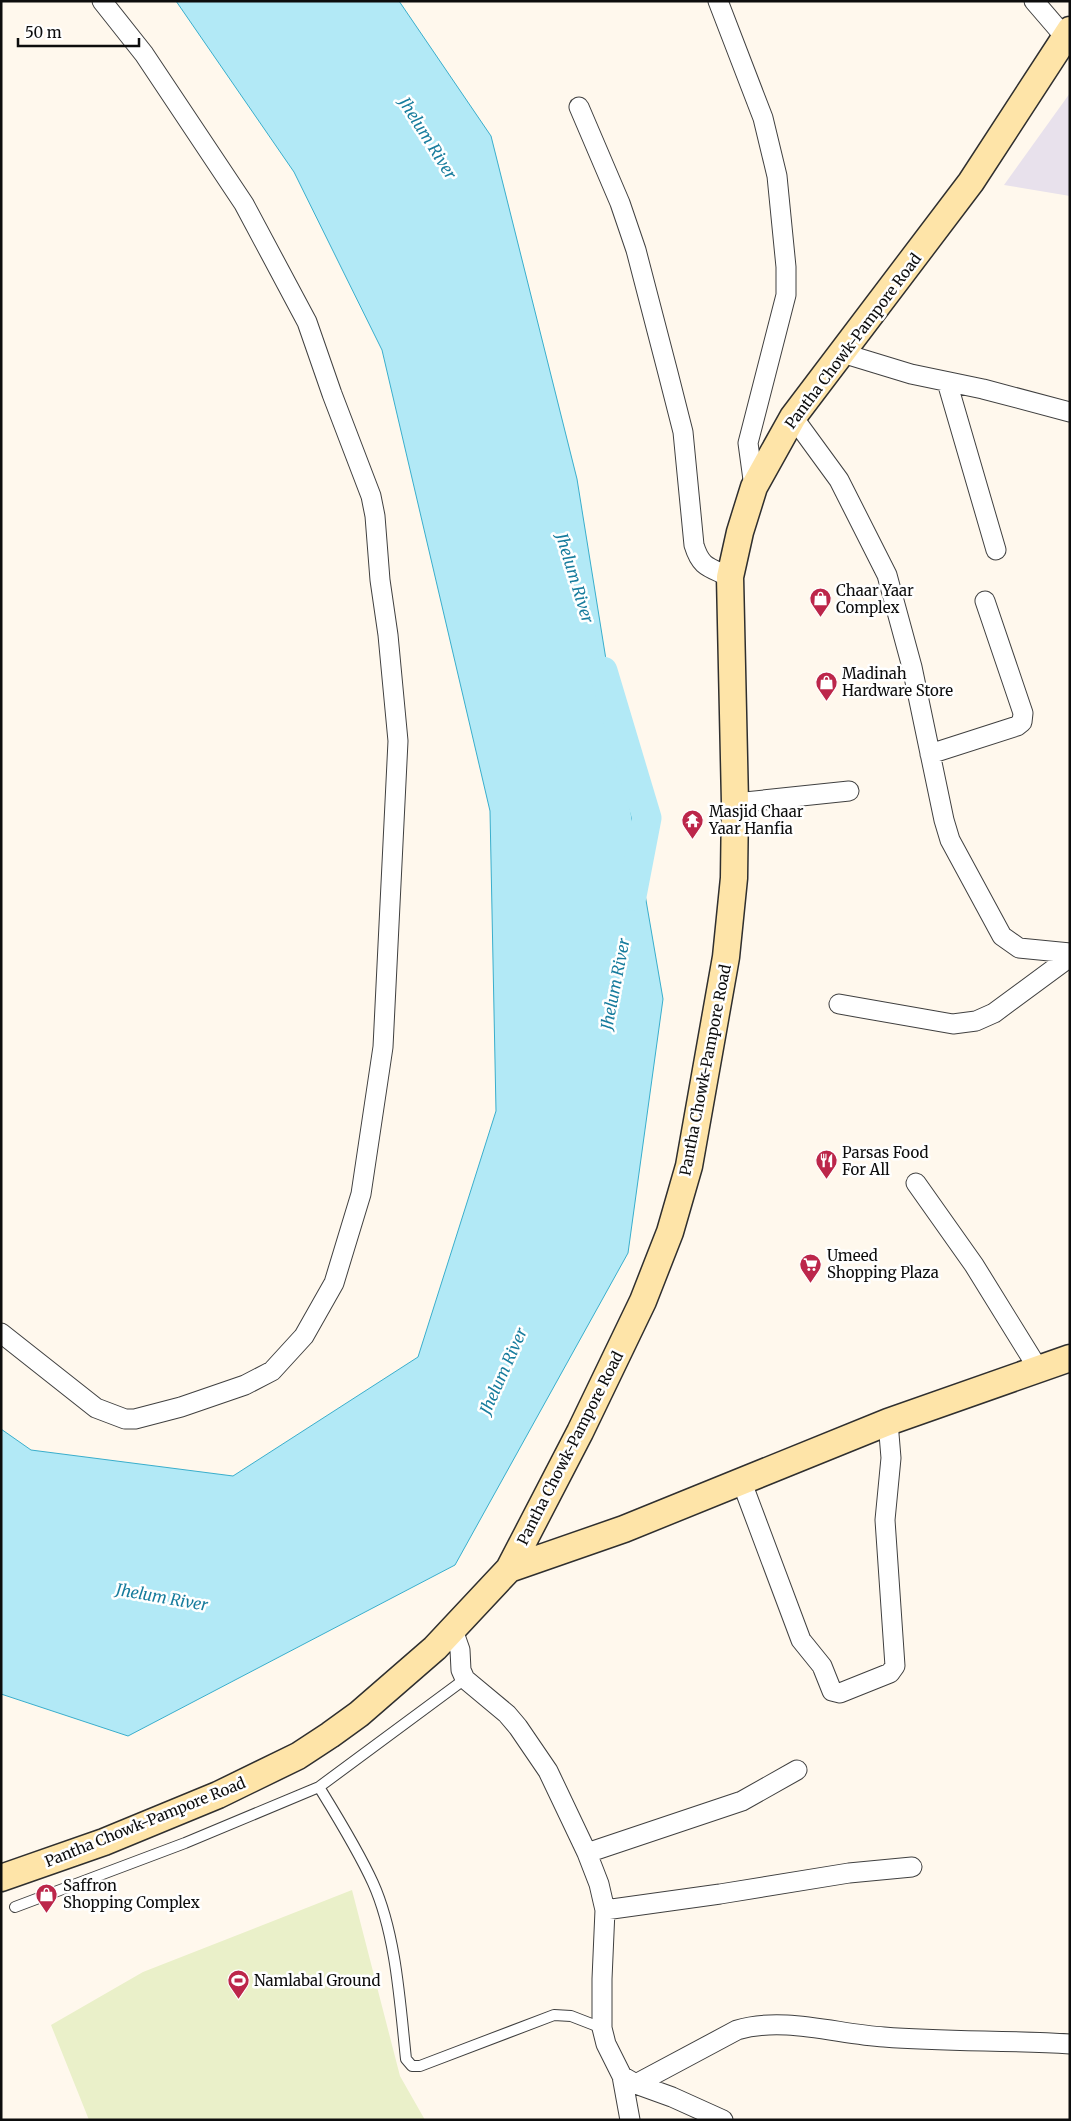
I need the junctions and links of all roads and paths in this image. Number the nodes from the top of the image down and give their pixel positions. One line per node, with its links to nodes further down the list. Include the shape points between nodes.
1 (102, 1): 21 (street, via 144,54 244,204 307,322 371,496 398,741 383,1046 362,1194 334,1283 304,1336 272,1372 182,1407 135,1420 125,1419 96,1408)
2 (718, 1): 10 (street, via 763,118 777,176 786,267 786,295 748,443)
3 (1034, 1): 4 (street)
4 (1068, 33): 6 (main road, Pantha Chowk-Pampore Road, via 971,182)
5 (579, 107): 12 (street, via 620,203 636,250 683,432 698,558 703,564)
6 (842, 353): 7 (street); 9 (main road, Pantha Chowk-Pampore Road)
7 (947, 382): 8 (street); 11 (street)
8 (1070, 412)
9 (793, 417): 10 (main road, Pantha Chowk-Pampore Road); 14 (street, via 839,480 887,575 912,668)
10 (754, 487): 12 (main road, Pantha Chowk-Pampore Road)
11 (996, 550)
12 (730, 577): 16 (main road, Pantha Chowk-Pampore Road)
13 (985, 602): 14 (street, via 1023,718 1017,726)
14 (930, 754): 17 (street, via 950,840 1002,936 1019,948)
15 (849, 791): 16 (street)
16 (735, 803): 26 (main road, Pantha Chowk-Pampore Road, via 734,878 726,957 689,1166 670,1232 643,1301)
17 (1070, 953)
18 (1070, 957): 19 (street, via 994,1013 976,1021 954,1024)
19 (839, 1004)
20 (916, 1183): 23 (street, via 974,1265)
21 (1, 1333)
22 (1070, 1358): 23 (main road)
23 (1039, 1370): 24 (main road)
24 (888, 1422): 25 (main road); 25 (street, via 891,1458 885,1529 895,1666 890,1673 840,1693 832,1691 819,1663 801,1640)
25 (742, 1480): 26 (main road, via 624,1529)
26 (509, 1569): 27 (main road, Pantha Chowk-Pampore Road)
27 (453, 1630): 28 (street); 33 (main road, Pantha Chowk-Pampore Road, via 359,1714 298,1756 210,1798 104,1842)
28 (465, 1679): 30 (lane); 31 (street, via 492,1700 518,1727 548,1772)
29 (797, 1770): 31 (street, via 742,1801)
30 (319, 1787): 34 (lane, via 194,1840); 36 (lane, via 351,1840 373,1884 386,1921 406,2058 412,2066 420,2066 554,2015 571,2016)
31 (586, 1854): 35 (street)
32 (912, 1867): 35 (street, via 849,1873)
33 (1, 1878)
34 (15, 1907)
35 (605, 1910): 36 (street)
36 (602, 2028): 38 (street, via 606,2044)
37 (1070, 2044): 38 (street, via 884,2037 786,2026 752,2026)
38 (629, 2080): 39 (street); 40 (street)
39 (630, 2120)
40 (723, 2120)

